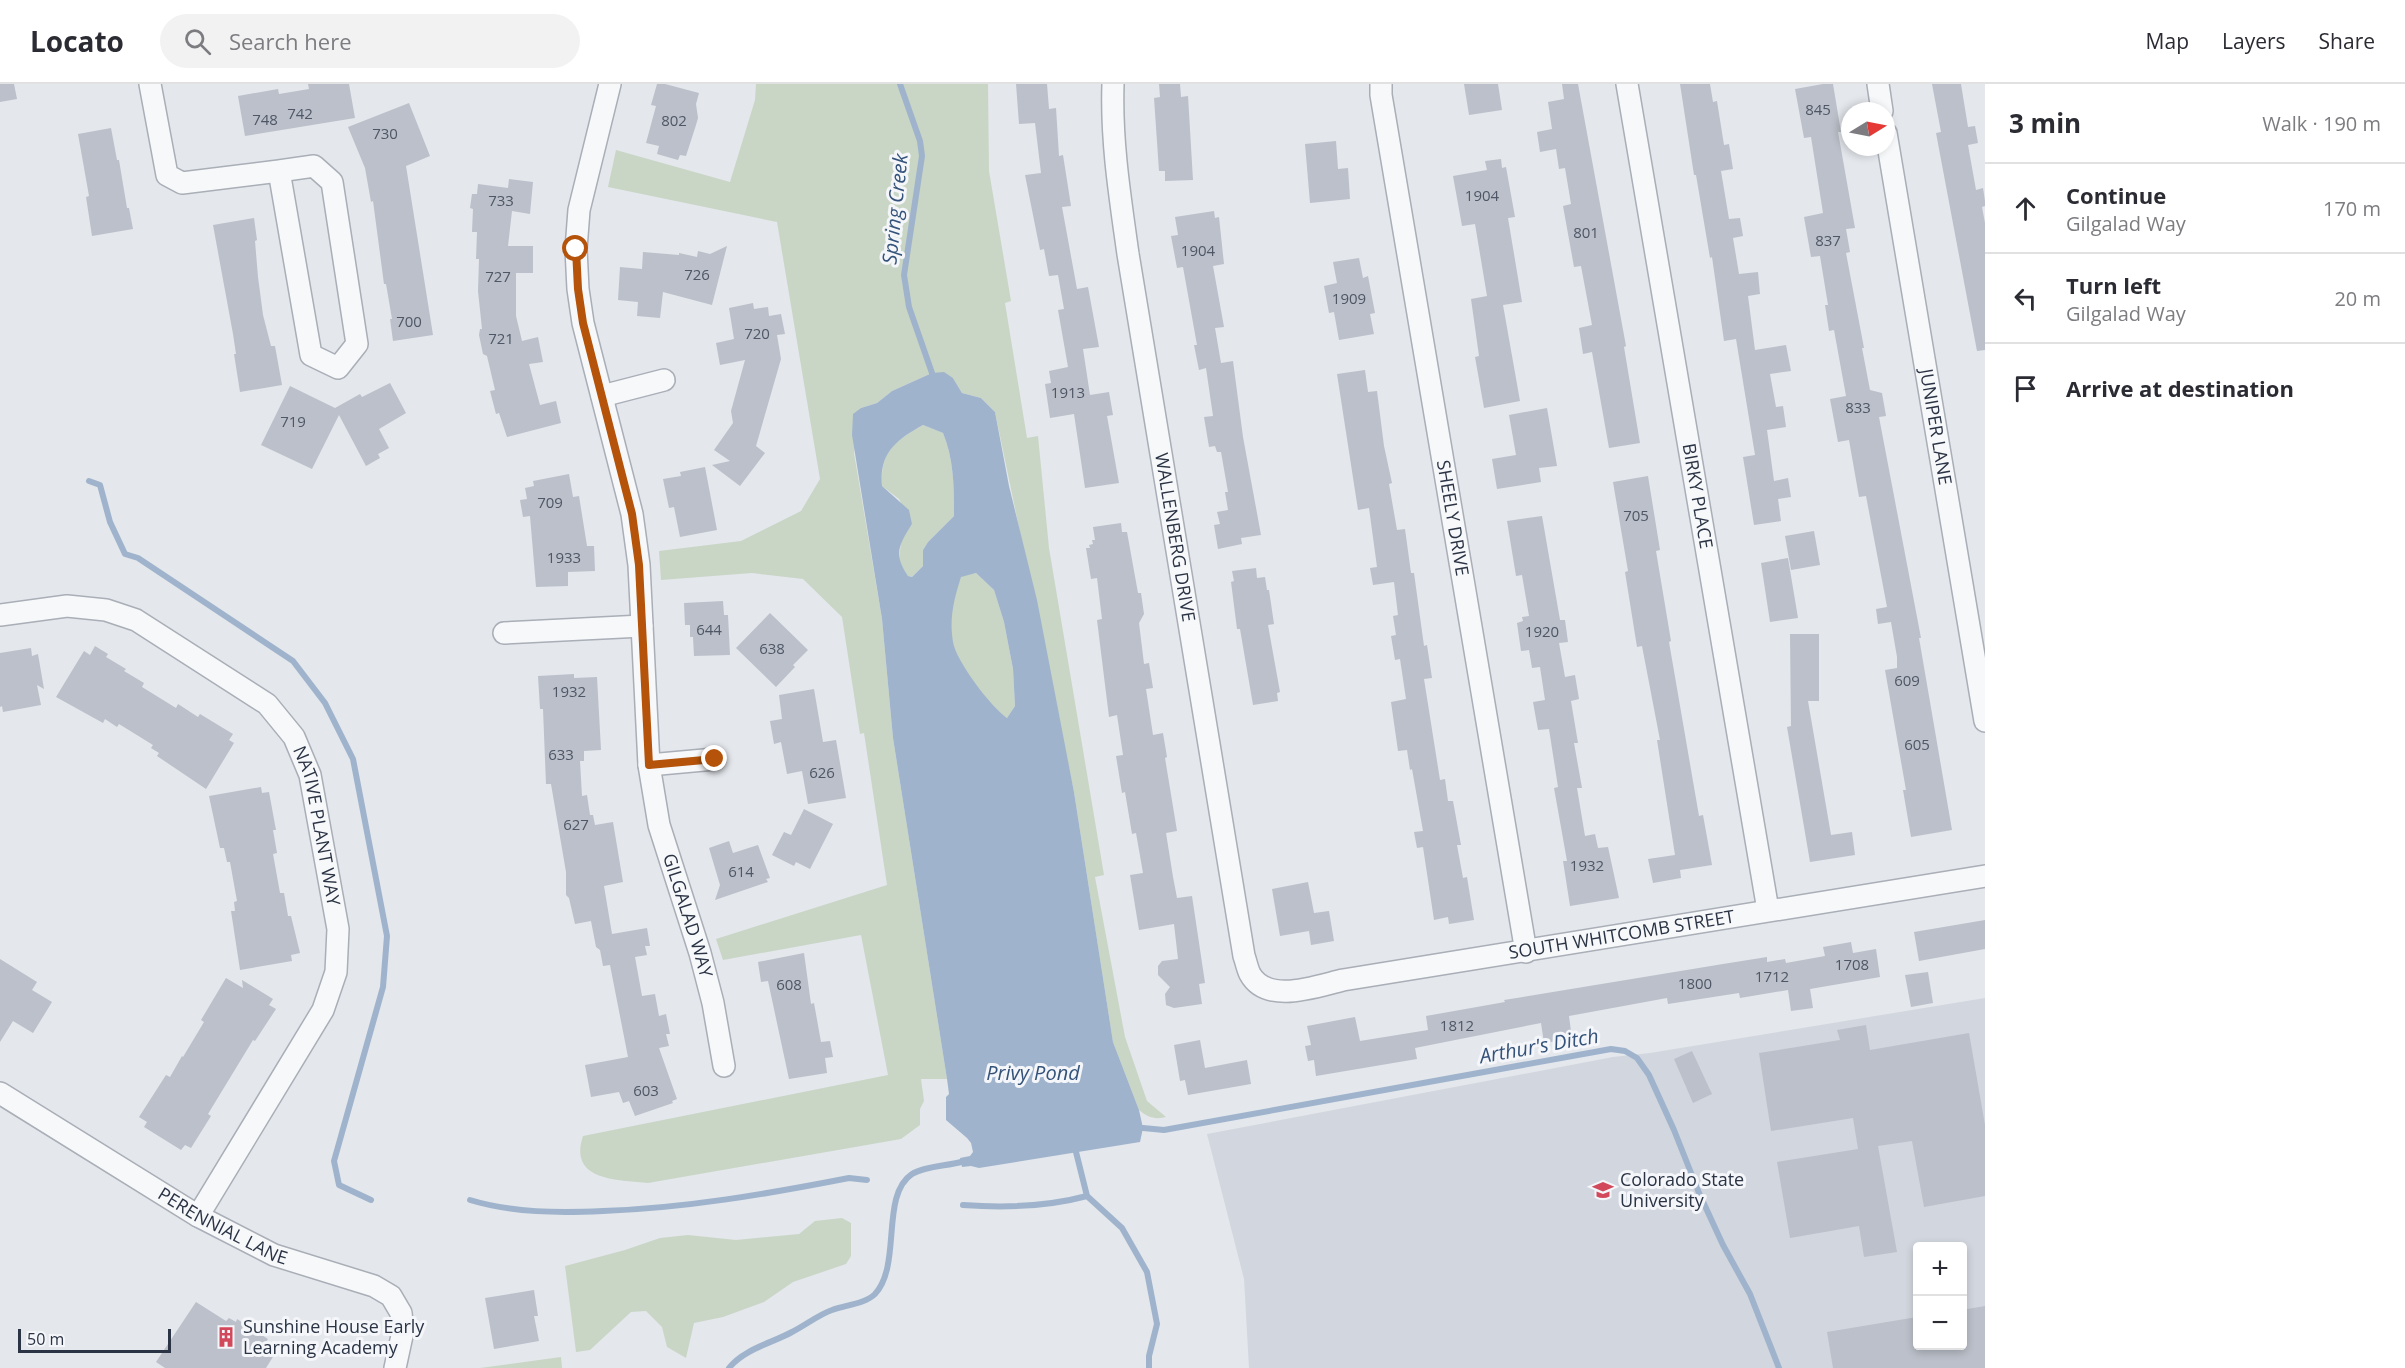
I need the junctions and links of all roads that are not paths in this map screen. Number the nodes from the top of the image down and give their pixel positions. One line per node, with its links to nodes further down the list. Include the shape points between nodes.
1 (150, 84): 9 (street, via 168,175 182,183)
2 (610, 84): 11 (street, GILGALAD WAY, via 587,171 576,249 583,323)
3 (1113, 84): 21 (street, WALLENBERG DRIVE, via 1116,168 1132,277 1244,956 1251,975)
4 (1381, 84): 20 (street, SHEELY DRIVE)
5 (1627, 84): 19 (street, BIRKY PLACE)
6 (1878, 84): 7 (street)
7 (1881, 102)
8 (1890, 156): 15 (street, JUNIPER LANE)
9 (279, 171): 9 (street, via 311,355 338,368 357,344 332,182 314,166)
10 (664, 380): 11 (street)
11 (602, 396): 13 (street, GILGALAD WAY, via 632,514)
12 (0, 615): 24 (street, NATIVE PLANT WAY, via 67,606 106,609 136,620 267,704 294,737 310,775 338,929 336,972 323,1010)
13 (642, 626): 14 (street); 17 (street, GILGALAD WAY)
14 (504, 633)
15 (1985, 721)
16 (715, 759): 17 (street)
17 (649, 765): 22 (street, GILGALAD WAY, via 659,825 700,953)
18 (1985, 876): 19 (street, SOUTH WHITCOMB STREET)
19 (1768, 910): 20 (street, SOUTH WHITCOMB STREET)
20 (1526, 952): 21 (street, SOUTH WHITCOMB STREET, via 1288,991)
21 (1260, 984)
22 (724, 1066)
23 (0, 1093): 24 (street, PERENNIAL LANE)
24 (198, 1216): 25 (street, PERENNIAL LANE, via 274,1255 374,1286 391,1296 401,1313 403,1331)
25 (395, 1368)

